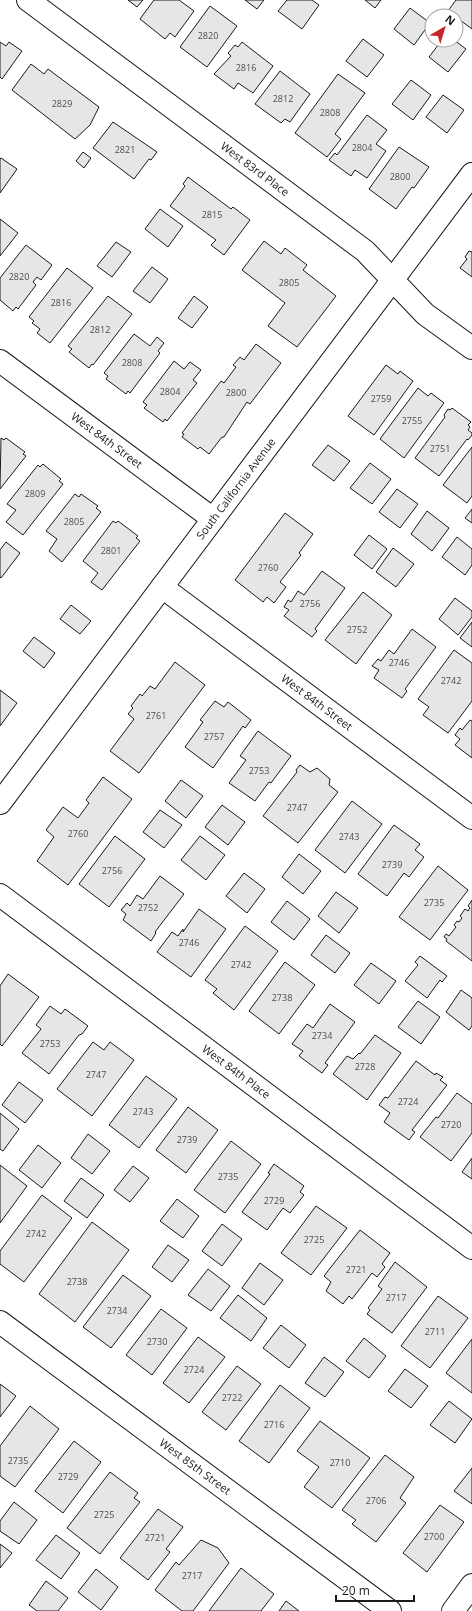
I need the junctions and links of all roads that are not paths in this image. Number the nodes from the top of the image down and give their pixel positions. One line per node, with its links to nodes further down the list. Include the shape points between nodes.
1 (28, 0): 3 (street, West 83rd Place, via 365,252)
2 (472, 174): 3 (street, South California Avenue)
3 (393, 280): 4 (street, West 83rd Place, via 425,314); 6 (street, South California Avenue)
4 (472, 348)
5 (0, 361): 6 (street, West 84th Street)
6 (212, 519): 7 (street, South California Avenue)
7 (162, 587): 8 (street, South California Avenue); 9 (street, West 84th Street)
8 (0, 803)
9 (472, 818)
10 (0, 895): 11 (street, West 84th Place)
11 (472, 1248)
12 (0, 1322): 14 (street, West 85th Street)
13 (472, 1585): 15 (street)
14 (390, 1611)
15 (453, 1611)

